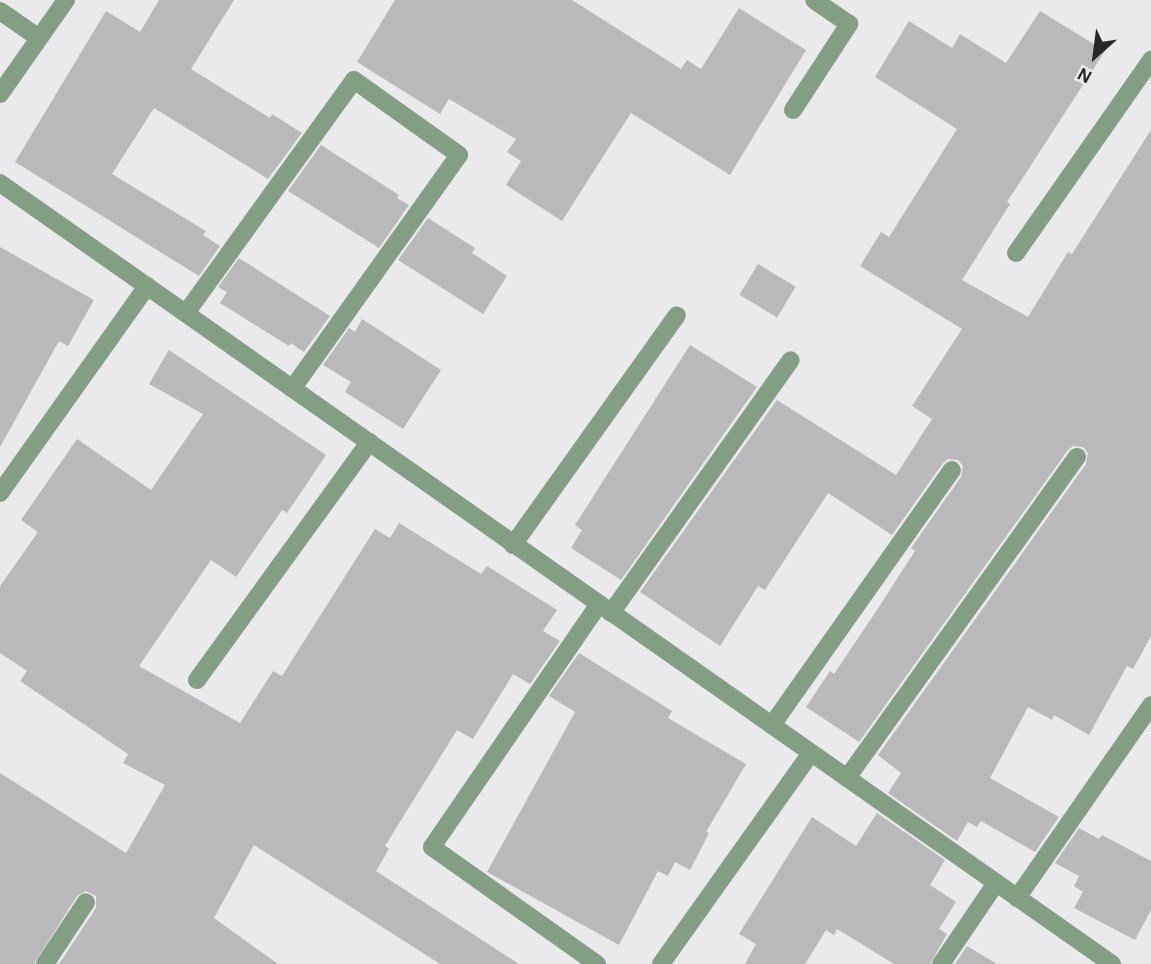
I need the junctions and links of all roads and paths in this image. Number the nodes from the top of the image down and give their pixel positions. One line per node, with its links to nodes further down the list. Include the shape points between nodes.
1 (66, 0): 4 (street)
2 (814, 0): 7 (street, via 849,24)
3 (0, 11): 4 (street)
4 (39, 38): 6 (street)
5 (1151, 60): 9 (street)
6 (0, 94)
7 (793, 110)
8 (0, 183): 10 (street)
9 (1016, 253)
10 (146, 286): 11 (street); 18 (street)
11 (186, 313): 14 (street); 14 (street, via 354,80 459,155)
12 (677, 315): 19 (street)
13 (791, 360): 20 (street)
14 (292, 389): 15 (street)
15 (369, 442): 19 (street); 21 (street)
16 (1077, 457): 25 (street)
17 (953, 470): 23 (street)
18 (0, 493)
19 (513, 545): 20 (street)
20 (605, 609): 23 (street); 30 (street, via 432,848)
21 (197, 680)
22 (1151, 705): 27 (street)
23 (772, 725): 24 (street)
24 (811, 753): 25 (street); 31 (street)
25 (847, 778): 26 (street)
26 (996, 883): 27 (street); 32 (street)
27 (1017, 898): 33 (street)
28 (86, 902): 29 (street)
29 (45, 964)
30 (597, 964)
31 (661, 964)
32 (941, 964)
33 (1112, 964)

